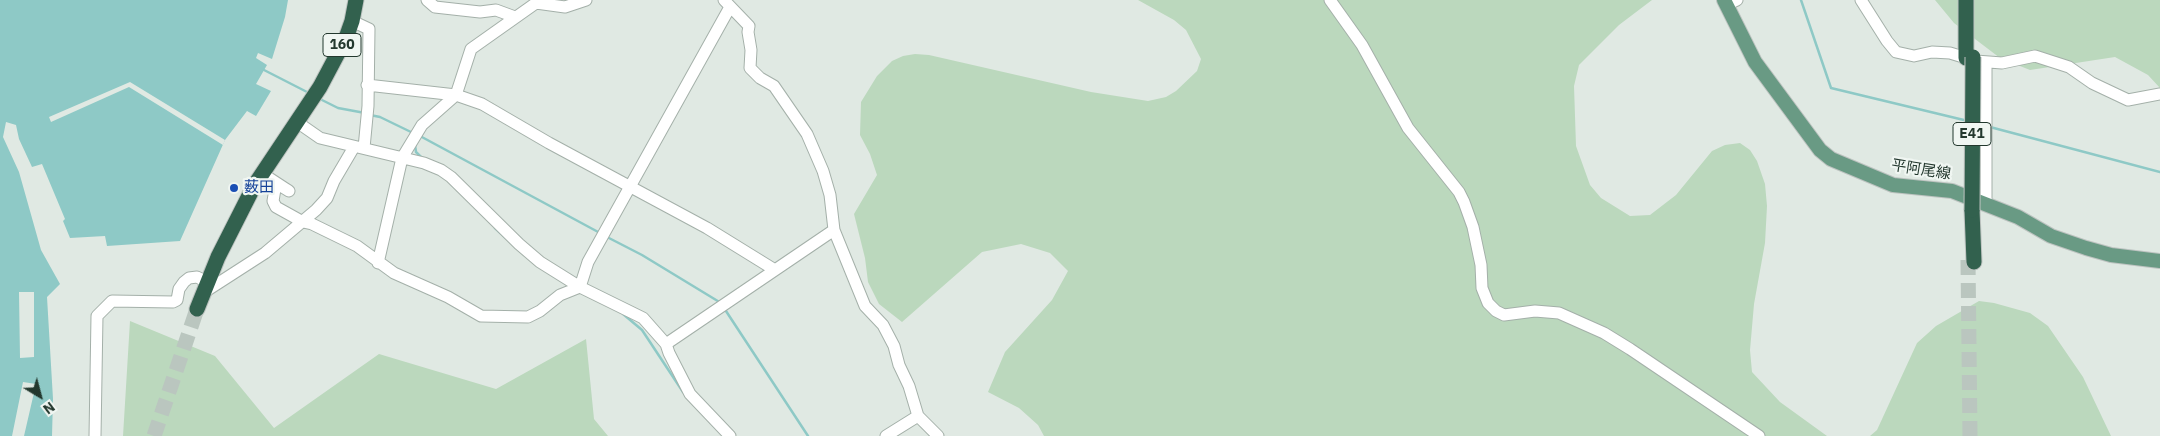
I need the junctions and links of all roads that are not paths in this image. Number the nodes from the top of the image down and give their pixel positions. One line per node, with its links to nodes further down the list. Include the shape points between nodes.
1 (356, 0): 11 (highway, 160)
2 (427, 0): 10 (street, via 435,7 480,12 496,10)
3 (586, 0): 10 (street, via 565,7 536,3)
4 (1330, 0): 37 (street, via 1362,46 1408,128 1459,192 1476,244 1482,288 1488,303 1504,315 1549,310 1604,334)
5 (1861, 0): 12 (street, via 1896,52 1914,56 1932,52)
6 (1966, 0): 12 (highway, E41)
7 (1973, 0): 12 (highway, E41)
8 (1729, 2): 21 (main road, 平阿尾線, via 1755,62 1820,150 1831,159 1893,184 1952,191)
9 (727, 3): 20 (street); 23 (street, via 749,26 750,68 774,86 806,134 823,171)
10 (515, 17): 15 (street, via 471,49)
11 (352, 21): 13 (street, via 369,29); 16 (highway, 160, via 320,87)
12 (1975, 59): 14 (street, via 2002,63 2024,56 2040,56 2068,67 2128,100); 21 (street); 24 (highway, E41)
13 (367, 86): 15 (street); 17 (street, via 367,131)
14 (2160, 94)
15 (456, 95): 18 (street, via 422,125); 20 (street, via 482,104)
16 (297, 122): 17 (street, via 320,138); 19 (highway, 160)
17 (359, 148): 18 (street); 22 (street, via 334,181 327,198)
18 (402, 158): 26 (street); 28 (street, via 441,170 451,177 540,262)
19 (263, 174): 22 (street, via 289,191 276,183 272,201 276,207); 29 (highway, 160, via 234,224)
20 (631, 187): 27 (street); 28 (street, via 588,262)
21 (1986, 204): 25 (main road, 平阿尾線, via 2051,236 2086,248 2111,255)
22 (303, 222): 26 (street, via 357,246); 29 (street, via 238,272)
23 (834, 230): 27 (street); 32 (street, via 865,306 883,325 894,346)
24 (1971, 261)
25 (2160, 261)
26 (378, 263): 28 (street, via 481,316 528,317 560,295)
27 (775, 270): 31 (street)
28 (580, 287): 31 (street, via 642,318)
29 (205, 288): 30 (highway, 160); 33 (street, via 197,277 189,278 173,302 112,301 97,316)
30 (197, 309)
31 (666, 344): 34 (street, via 690,394)
32 (918, 416): 35 (street); 36 (street)
33 (95, 436)
34 (730, 436)
35 (886, 436)
36 (938, 436)
37 (1759, 436)

